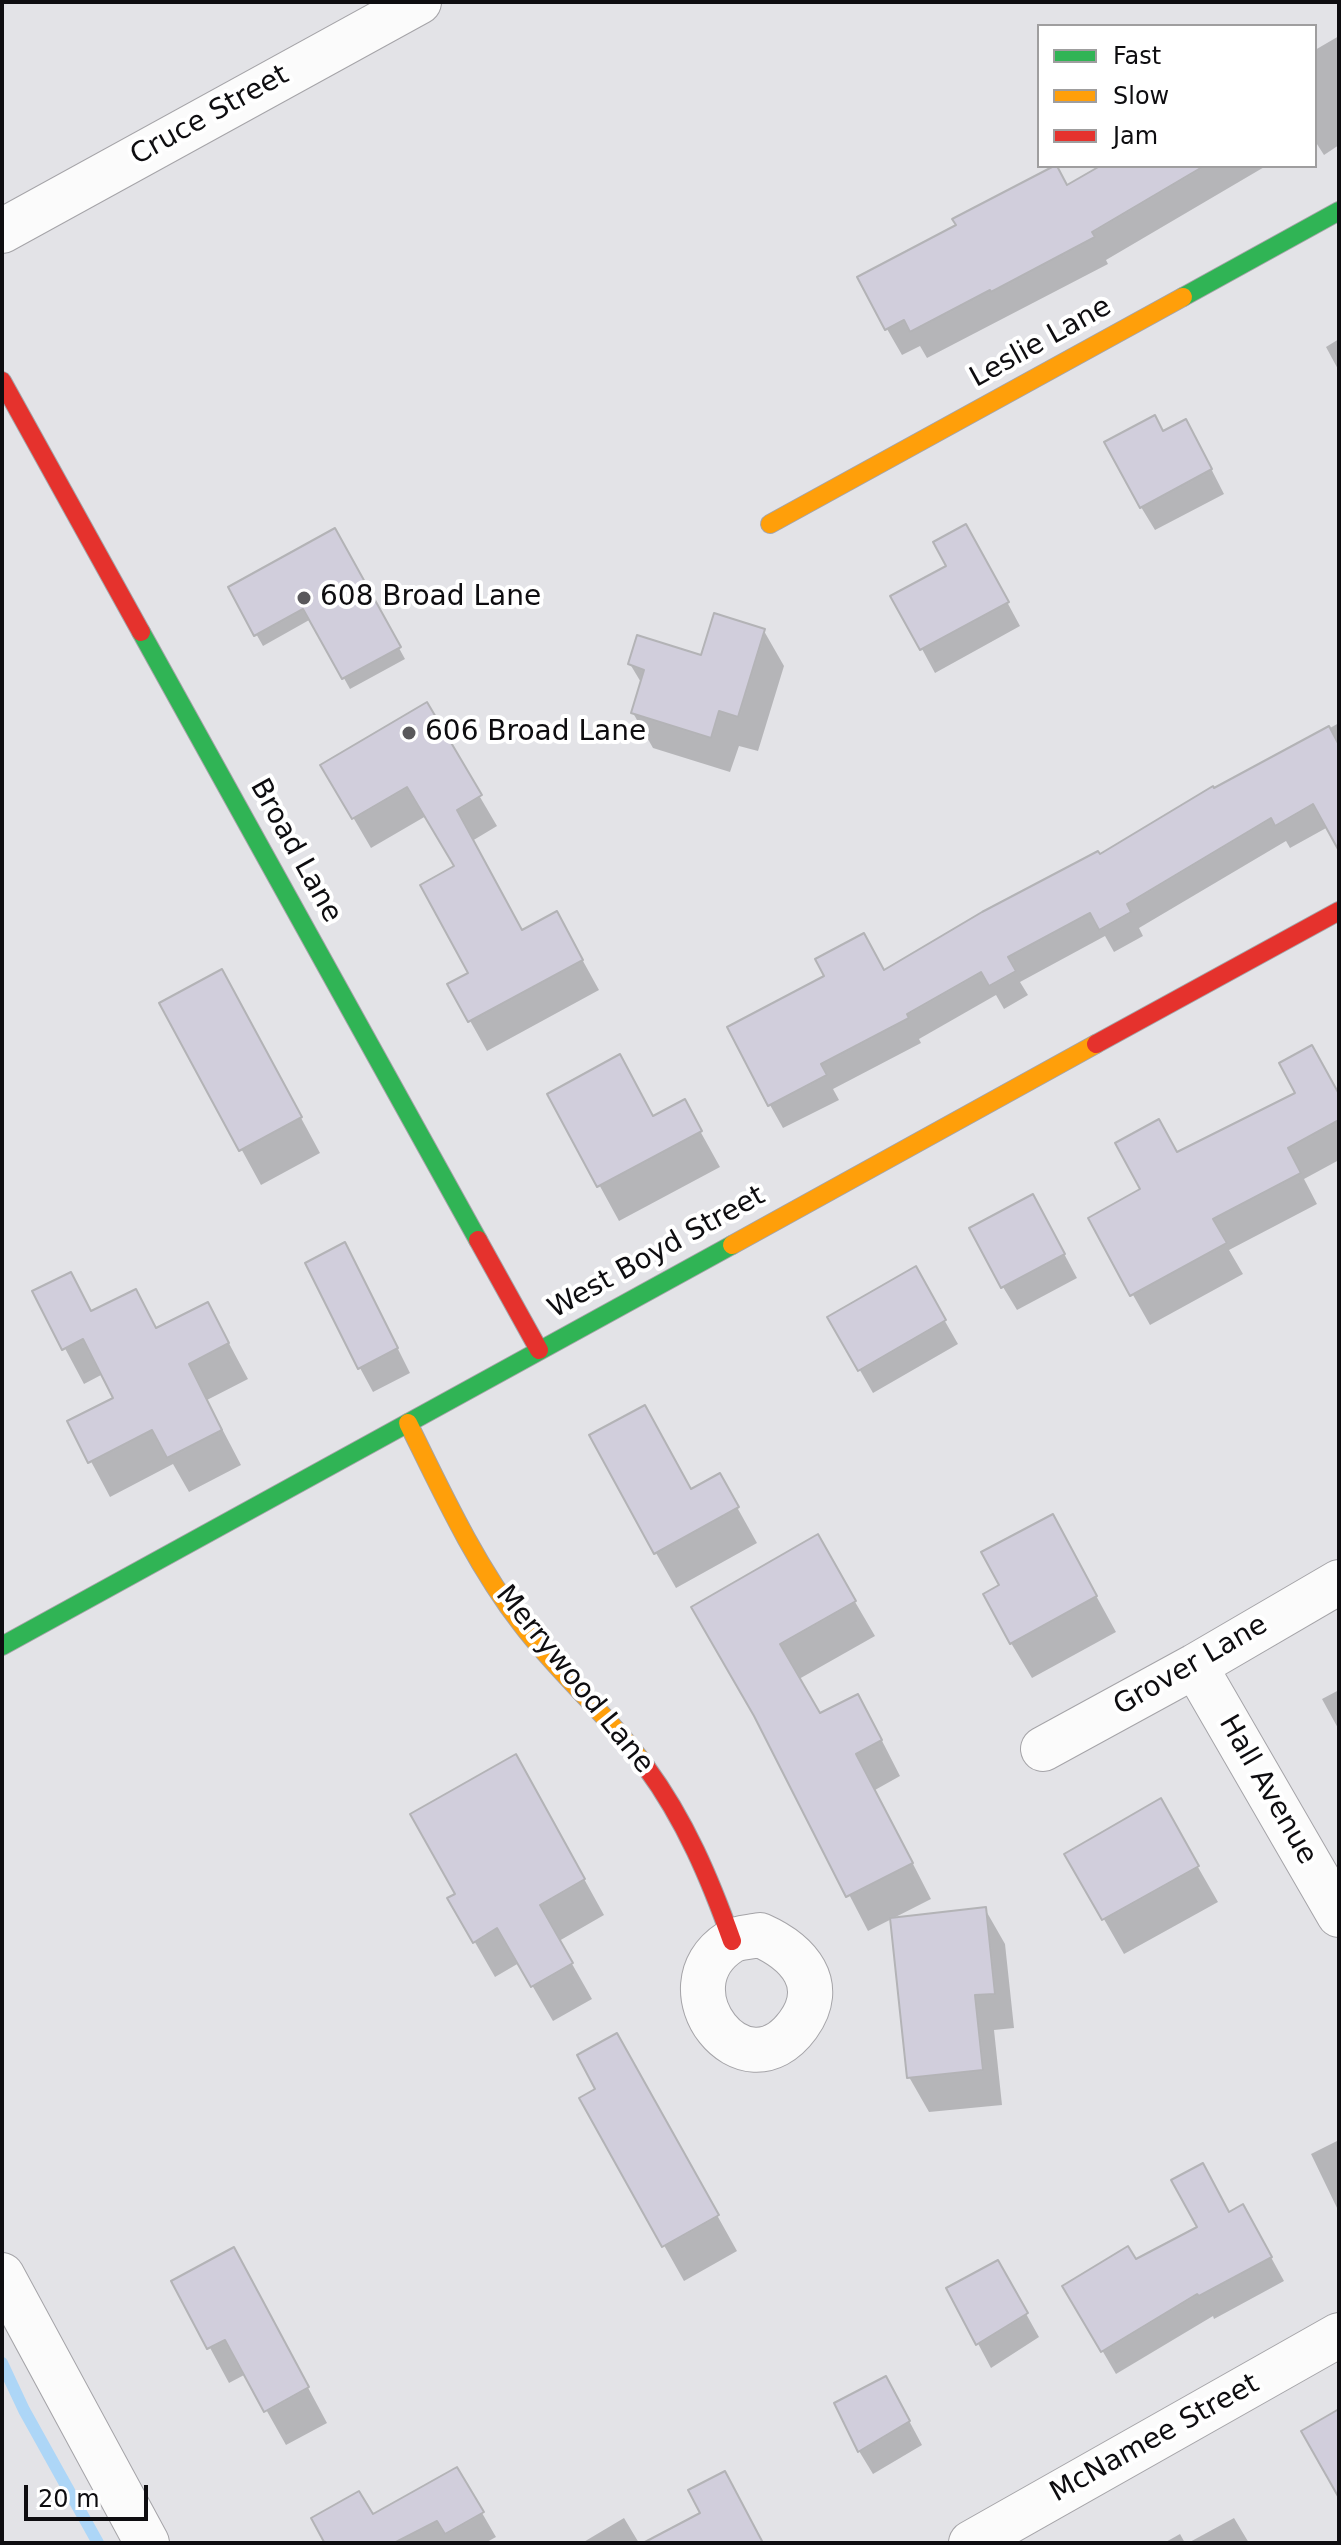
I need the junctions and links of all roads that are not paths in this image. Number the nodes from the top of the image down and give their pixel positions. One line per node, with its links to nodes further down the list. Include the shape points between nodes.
1 (419, 2): 3 (street, Cruce Street)
2 (1339, 211): 5 (street, Leslie Lane)
3 (2, 231)
4 (2, 381): 7 (street, Broad Lane)
5 (770, 524)
6 (1339, 911): 7 (street, West Boyd Street)
7 (539, 1350): 8 (street, West Boyd Street)
8 (408, 1423): 10 (street, West Boyd Street); 14 (street, Merrywood Lane, via 507,1605 671,1803 695,1846)
9 (1339, 1582): 11 (street, Grover Lane)
10 (2, 1646)
11 (1195, 1666): 12 (street, Grover Lane); 13 (street, Hall Avenue)
12 (1043, 1749)
13 (1339, 1915)
14 (732, 1941)
15 (2, 2275): 17 (street)
16 (1339, 2335): 18 (street, McNamee Street)
17 (147, 2543)
18 (971, 2543)

